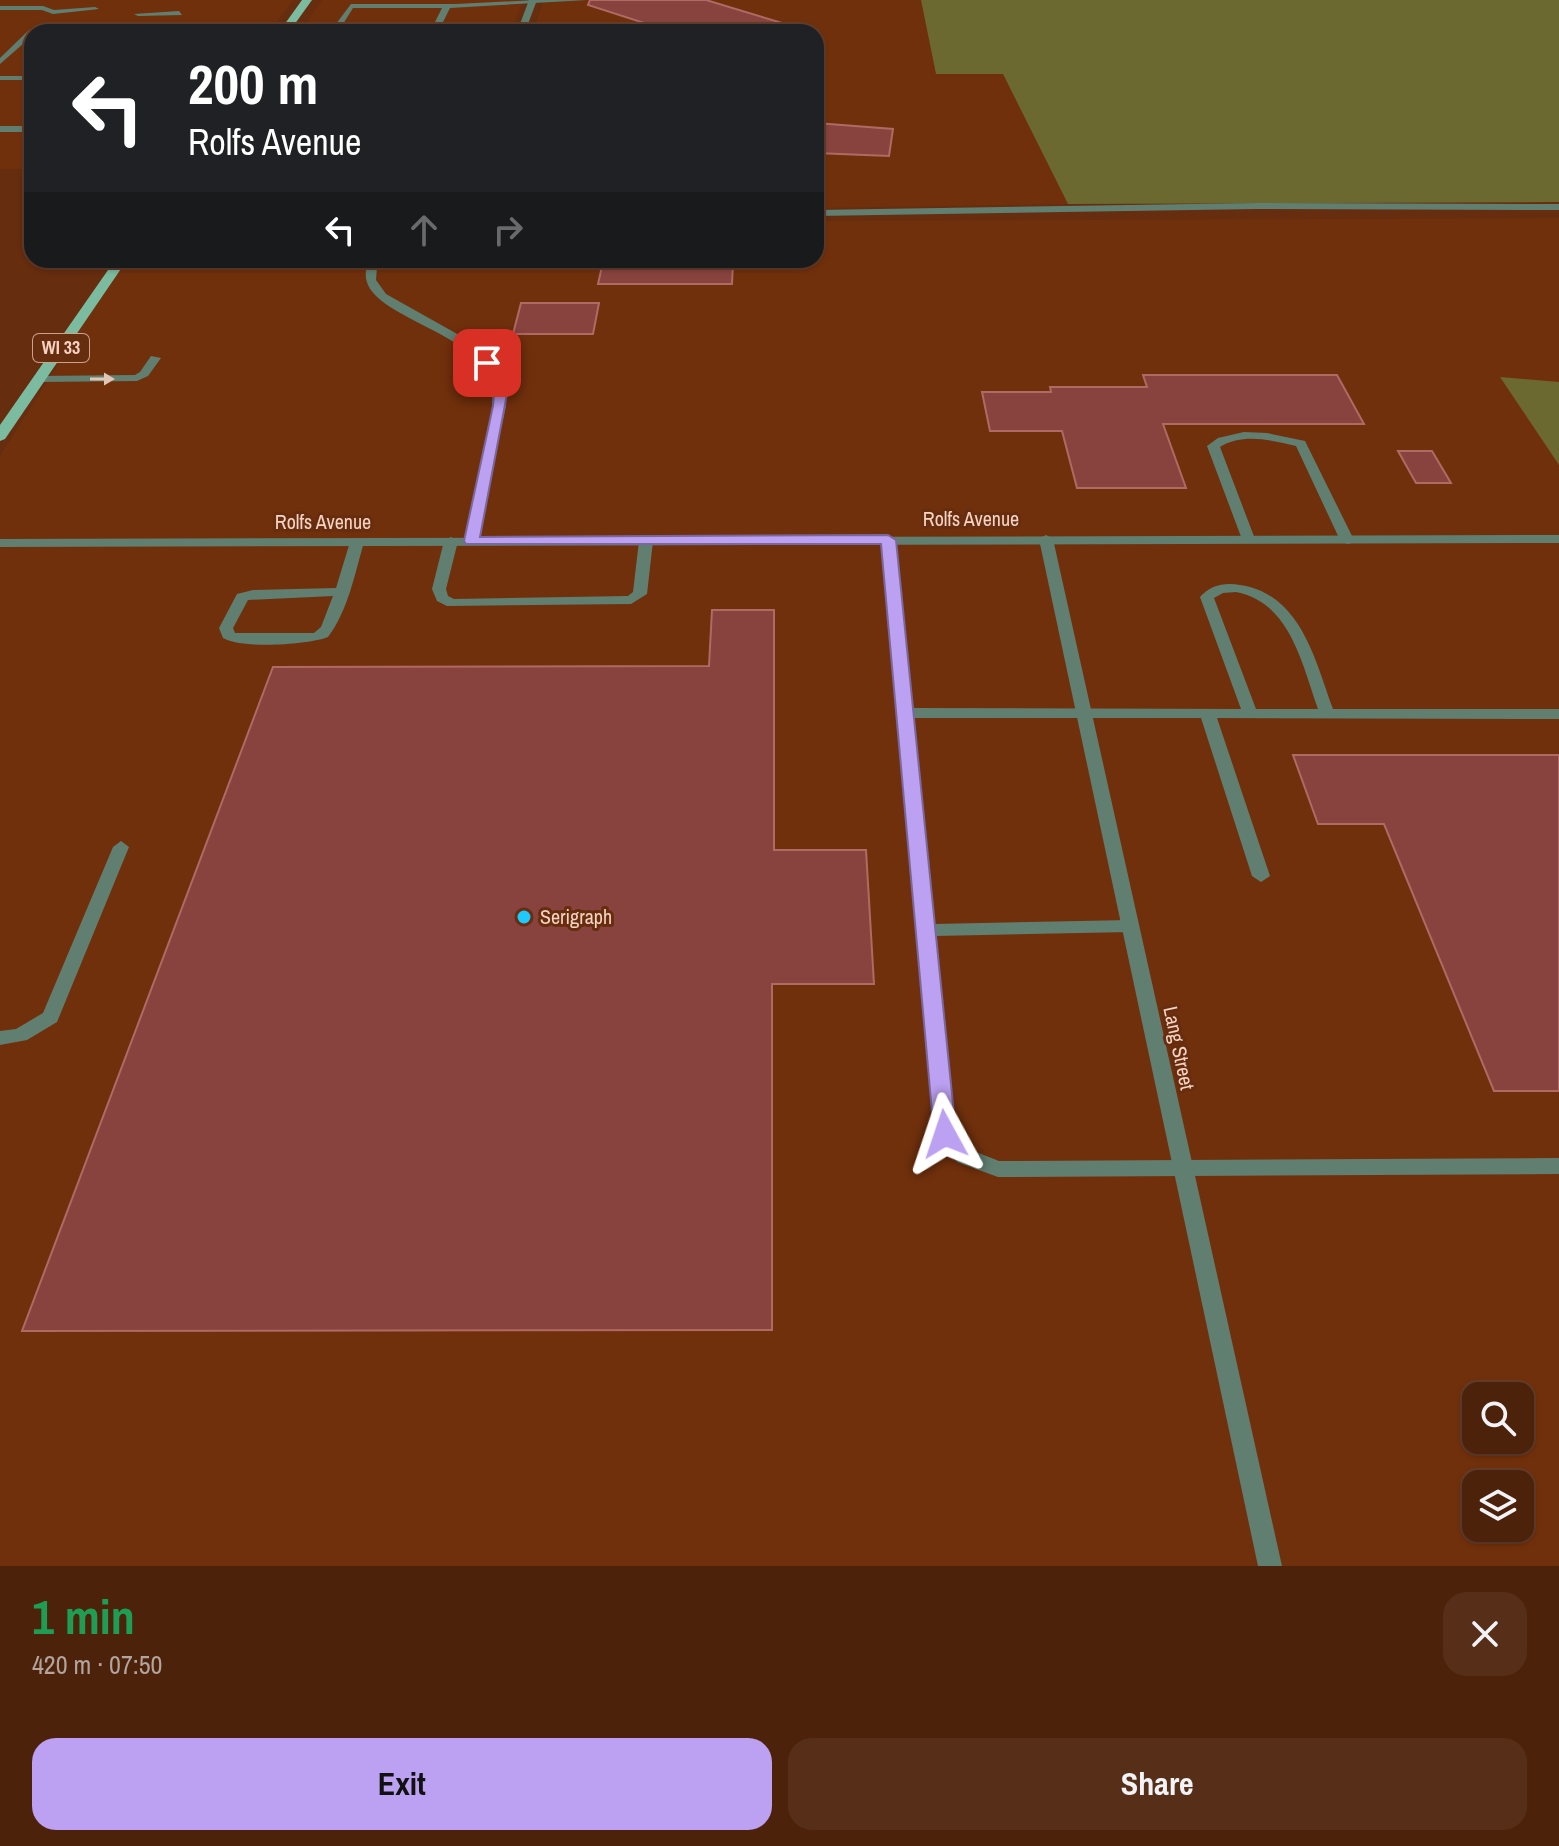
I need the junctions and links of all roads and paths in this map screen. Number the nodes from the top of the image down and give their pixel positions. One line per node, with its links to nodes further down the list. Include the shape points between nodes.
1 (307, 0): 11 (main road)
2 (583, 0): 3 (street)
3 (532, 2): 4 (street); 14 (street)
4 (447, 6): 12 (street, via 351,6); 13 (street)
5 (0, 8): 7 (street)
6 (95, 9): 7 (street)
7 (53, 12): 10 (street)
8 (179, 13): 9 (street)
9 (138, 14)
10 (40, 24)
11 (290, 24)
12 (339, 24)
13 (438, 24)
14 (524, 24)
15 (24, 40): 16 (street)
16 (0, 62)
17 (0, 78): 18 (street)
18 (24, 78)
19 (0, 129): 20 (street)
20 (24, 129)
21 (1559, 207): 22 (street)
22 (824, 213)
23 (115, 268): 26 (main road, WI 33)
24 (369, 268): 34 (street, via 371,286 386,300 468,344 495,376 500,406)
25 (155, 358): 26 (street, one-way to 25, via 137,378)
26 (39, 379): 27 (main road, WI 33)
27 (0, 436)
28 (1046, 539): 29 (street, Rolfs Avenue); 31 (street, Rolfs Avenue); 39 (street, Lang Street)
29 (1248, 539): 32 (street, Rolfs Avenue); 32 (street, via 1213,446 1226,437 1274,436 1301,444)
30 (1559, 539): 32 (street, Rolfs Avenue)
31 (888, 540): 35 (street, Rolfs Avenue); 43 (street)
32 (1347, 540)
33 (451, 541): 34 (street, Rolfs Avenue); 35 (street, via 439,589 452,603 631,600 640,594); 36 (street, Rolfs Avenue)
34 (471, 541): 35 (street, Rolfs Avenue)
35 (646, 541)
36 (357, 542): 37 (street, Rolfs Avenue); 38 (street)
37 (0, 543)
38 (341, 592): 38 (street, via 323,635 228,635 226,628 242,597)
39 (1084, 712): 40 (street); 43 (street); 47 (street, Lang Street)
40 (1207, 712): 41 (street); 46 (street)
41 (1250, 712): 42 (street); 42 (street, via 1207,597 1216,589 1241,588 1265,594 1280,605)
42 (1327, 712): 44 (street)
43 (905, 713): 48 (street)
44 (1559, 714)
45 (121, 847): 49 (street, via 50,1017 20,1035)
46 (1261, 876)
47 (1130, 926): 48 (street); 51 (street, Lang Street)
48 (926, 930): 51 (street, via 945,1134 964,1156 998,1169)
49 (0, 1038)
50 (1559, 1166): 51 (street)
51 (1182, 1167): 52 (street, Lang Street)
52 (1270, 1566)

